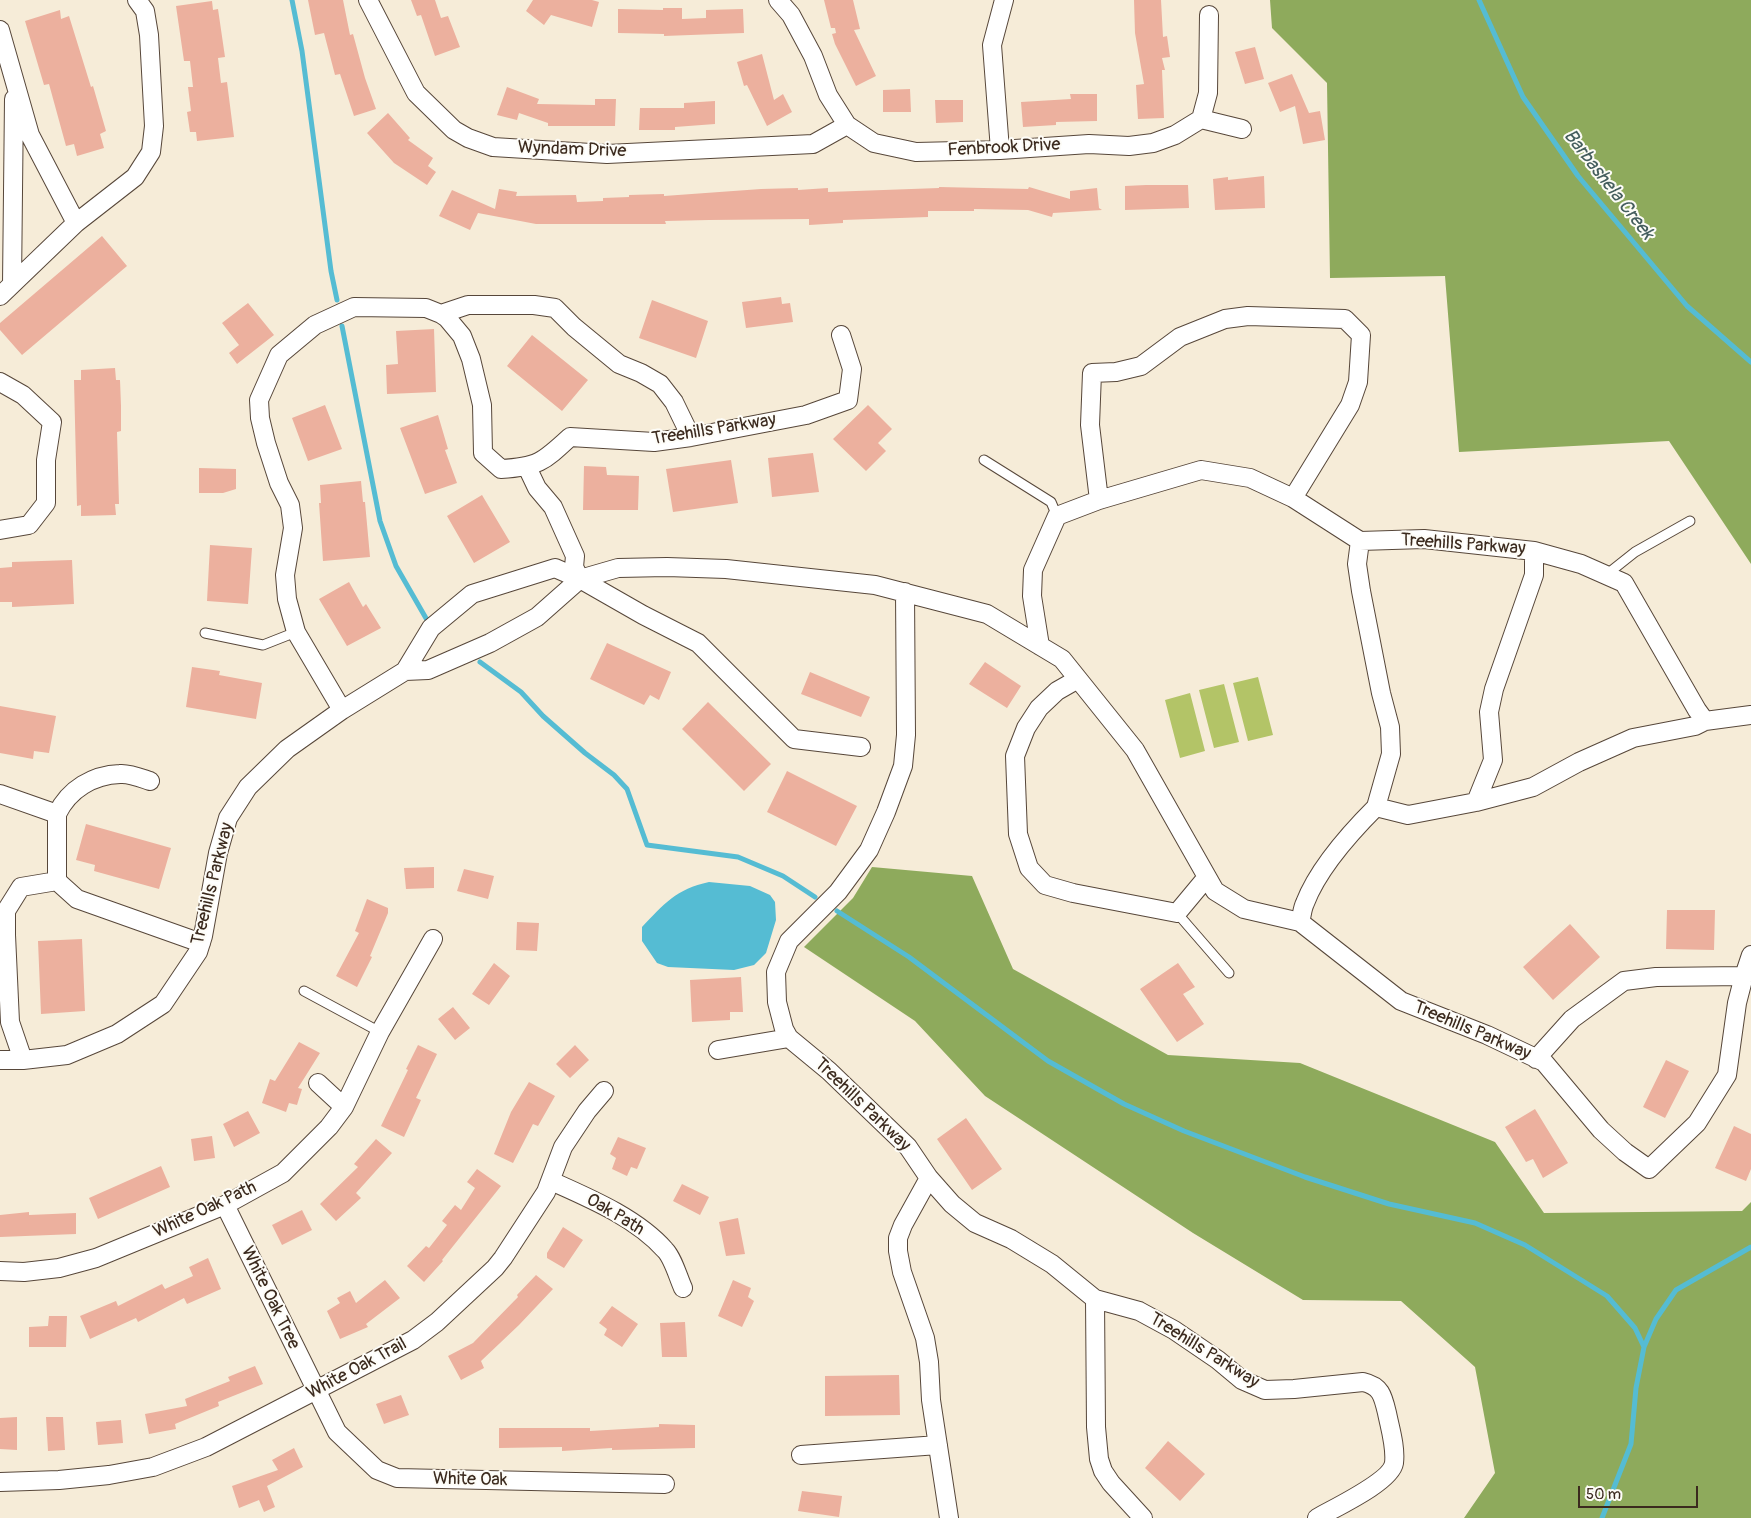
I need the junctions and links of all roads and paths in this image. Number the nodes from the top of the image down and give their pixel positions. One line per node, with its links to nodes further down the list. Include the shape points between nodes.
1 (137, 0): 12 (street, via 144,11 149,35 154,126 151,152 134,177)
2 (368, 0): 9 (street, Wyndam Drive, via 416,93 454,130 493,147 607,154 813,144)
3 (778, 0): 9 (street, Fenbrook Drive, via 791,15 813,56 828,95)
4 (1004, 0): 11 (street, via 992,45)
5 (1209, 15): 8 (street, via 1208,93)
6 (0, 30): 7 (street)
7 (14, 79): 12 (street, via 30,135); 13 (street)
8 (1201, 118): 10 (street); 11 (street, Fenbrook Drive, via 1175,135 1153,143)
9 (847, 125): 11 (street, Fenbrook Drive, via 874,143 916,152)
10 (1242, 129)
11 (1000, 150)
12 (76, 223): 13 (street)
13 (6, 290)
14 (441, 314): 17 (street, via 468,305 555,308 619,364 660,384 674,402); 19 (street, Treehills Parkway, via 462,336 471,359 482,405 483,453 501,469); 30 (street, via 426,308 354,307 315,325 279,355 259,400 260,418 279,483 290,504 293,528 284,575)
15 (841, 335): 17 (street, Treehills Parkway, via 852,369 848,400 806,415)
16 (0, 382): 24 (street, via 23,395 52,422 46,460 46,503 29,525)
17 (691, 437): 19 (street, Treehills Parkway, via 654,442 570,437 549,457)
18 (984, 460): 22 (lane, via 1051,502)
19 (527, 467): 28 (street, via 536,488 553,507 575,556 574,567)
20 (1293, 498): 21 (street, via 1250,478 1201,470); 21 (street, via 1350,405 1358,382 1362,335 1345,319 1248,316 1225,319 1180,337 1141,366 1092,374 1090,424); 25 (street)
21 (1099, 500): 22 (street)
22 (1057, 516): 32 (street, via 1032,570 1032,596)
23 (1690, 521): 27 (lane, via 1635,552)
24 (0, 530)
25 (1360, 541): 26 (street, Treehills Parkway, via 1424,539); 42 (street, via 1356,564 1390,727 1391,754)
26 (1534, 551): 27 (street, Treehills Parkway, via 1581,564); 41 (street, via 1534,575 1494,689 1490,712 1493,760)
27 (1606, 575): 37 (street, Treehills Parkway, via 1624,583)
28 (580, 578): 29 (street, Treehills Parkway, via 618,568 726,569 875,585); 33 (street, Treehills Parkway, via 536,617 490,643 428,670); 33 (street, Treehills Parkway, via 555,568 472,594 431,628); 38 (street, Treehills Parkway, via 698,643 794,739)
29 (906, 592): 32 (street, Treehills Parkway, via 987,614); 55 (street, via 903,766 869,850 838,892 789,941 776,972 777,1002)
30 (296, 632): 31 (lane, via 263,645); 35 (street)
31 (205, 633)
32 (1040, 646): 34 (street, Treehills Parkway, via 1062,659)
33 (405, 671): 35 (street, Treehills Parkway)
34 (1078, 679): 44 (street, Treehills Parkway, via 1135,750); 46 (street, via 1056,691 1039,708 1026,728 1016,756 1018,834 1029,868 1045,885)
35 (342, 710): 49 (street, Treehills Parkway, via 287,749 248,787 228,818)
36 (1751, 715): 37 (street)
37 (1704, 721): 41 (street, via 1695,726 1633,738 1533,787)
38 (861, 747)
39 (150, 781): 43 (street, via 122,773 98,777 77,788)
40 (0, 794): 43 (street)
41 (1476, 802): 42 (street, via 1408,815)
42 (1376, 807): 47 (street, via 1352,831 1320,875 1304,903)
43 (58, 814): 45 (street)
44 (1207, 877): 46 (street); 47 (street, Treehills Parkway, via 1215,891 1244,909)
45 (57, 881): 49 (street, via 77,899); 58 (street, via 21,887 6,911 10,1022)
46 (1177, 913): 51 (lane)
47 (1300, 922): 57 (street, Treehills Parkway, via 1401,1001 1487,1035)
48 (433, 939): 54 (street, White Oak Path)
49 (201, 943): 58 (street, Treehills Parkway, via 163,1004 117,1034 68,1055)
50 (1751, 955): 52 (street, Treehills Parkway)
51 (1229, 973)
52 (1744, 976): 57 (street, via 1656,977 1624,981 1572,1019); 57 (street, Treehills Parkway, via 1727,1075 1697,1123 1649,1169 1600,1130 1544,1062)
53 (304, 991): 54 (lane)
54 (380, 1032): 62 (street, White Oak Path)
55 (789, 1038): 56 (street); 63 (street, Treehills Parkway, via 830,1071 908,1147)
56 (718, 1050)
57 (1536, 1059)
58 (23, 1060): 59 (street, Treehills Parkway)
59 (1, 1062)
60 (318, 1083): 62 (street)
61 (604, 1091): 64 (street, White Oak Trail, via 564,1147)
62 (344, 1107): 65 (street, White Oak Path, via 329,1127 283,1173)
63 (929, 1178): 68 (street, Treehills Parkway, via 952,1204 975,1223 1011,1239 1052,1264); 70 (street, via 903,1225 898,1251 929,1362)
64 (551, 1181): 67 (street, Oak Path, via 639,1226 667,1251); 69 (street, White Oak Trail, via 495,1268 437,1322 406,1344)
65 (224, 1205): 66 (street, White Oak Path, via 96,1258 59,1268); 69 (street, White Oak Tree)
66 (0, 1271)
67 (683, 1288)
68 (1095, 1299): 75 (street, via 1099,1459 1111,1483); 76 (street, Treehills Parkway, via 1140,1310 1218,1360 1242,1380 1265,1390 1362,1382 1378,1389 1392,1435 1394,1462 1391,1472 1378,1484)
69 (316, 1391): 72 (street, White Oak Trail, via 206,1447 153,1467 60,1480); 73 (street, White Oak, via 336,1432 377,1470 397,1478)
70 (938, 1445): 71 (street); 74 (street)
71 (801, 1455)
72 (0, 1482)
73 (665, 1484)
74 (949, 1518)
75 (1143, 1518)
76 (1317, 1518)

